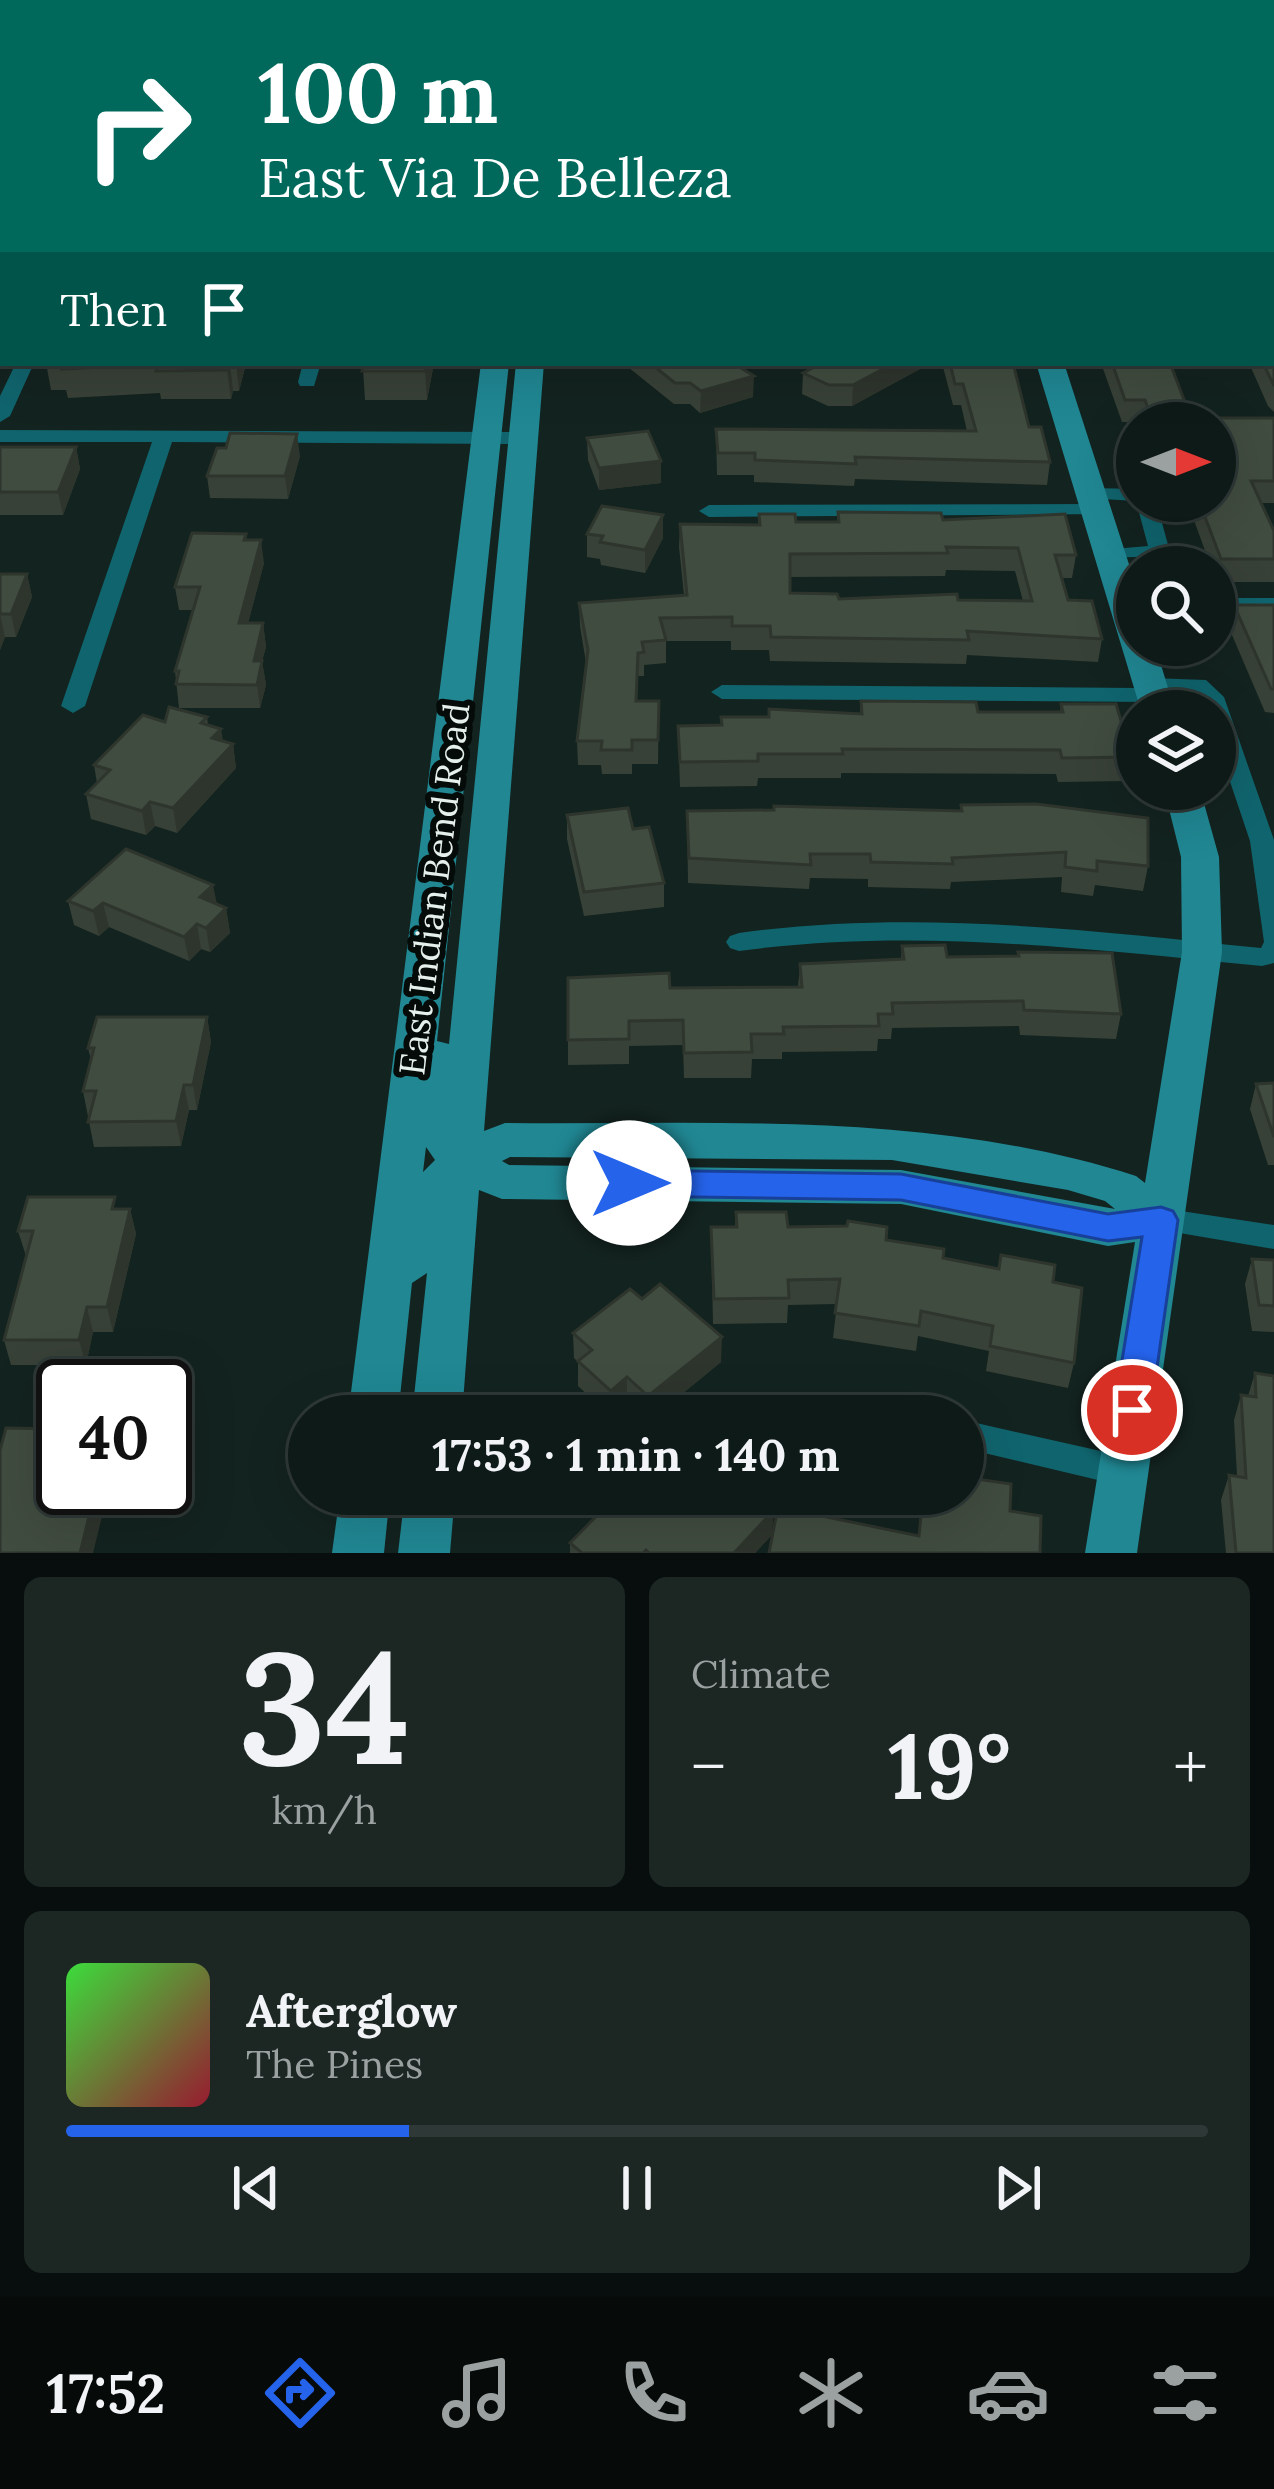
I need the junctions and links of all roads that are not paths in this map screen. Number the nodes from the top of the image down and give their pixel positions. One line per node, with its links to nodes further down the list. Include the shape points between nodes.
1 (495, 366): 8 (main road, East Indian Bend Road)
2 (529, 366): 8 (main road, East Indian Bend Road)
3 (1051, 366): 10 (main road)
4 (14, 377): 5 (street)
5 (0, 416)
6 (0, 436): 7 (street)
7 (164, 437): 8 (street); 19 (street)
8 (504, 438): 26 (main road, East Indian Bend Road); 27 (main road, East Indian Bend Road)
9 (1116, 498): 10 (street)
10 (1094, 502): 11 (street); 13 (main road)
11 (709, 511)
12 (1153, 522): 13 (street, via 1160,552)
13 (1109, 554): 14 (main road)
14 (1116, 570)
15 (1236, 604): 16 (street)
16 (1274, 604)
17 (722, 692): 18 (street)
18 (1116, 697)
19 (73, 706)
20 (1236, 765): 22 (street, via 1262,841)
21 (1188, 810): 25 (main road, via 1200,857)
22 (1274, 938)
23 (740, 942): 25 (street, via 811,929 1036,931)
24 (1274, 947): 25 (street, via 1262,957)
25 (1202, 952): 28 (main road)
26 (424, 971): 27 (main road, via 443,999 435,1124); 30 (main road, East Indian Bend Road)
27 (462, 1159): 28 (main road, via 502,1181 901,1187 1108,1228); 30 (main road, via 431,1192); 32 (main road, East Indian Bend Road)
28 (1161, 1220): 29 (street); 34 (main road)
29 (1274, 1237)
30 (380, 1357): 31 (main road, East Indian Bend Road)
31 (376, 1395)
32 (439, 1395)
33 (984, 1439): 34 (street)
34 (1123, 1471): 37 (main road)
35 (363, 1515): 36 (main road)
36 (358, 1553)
37 (1111, 1553)

